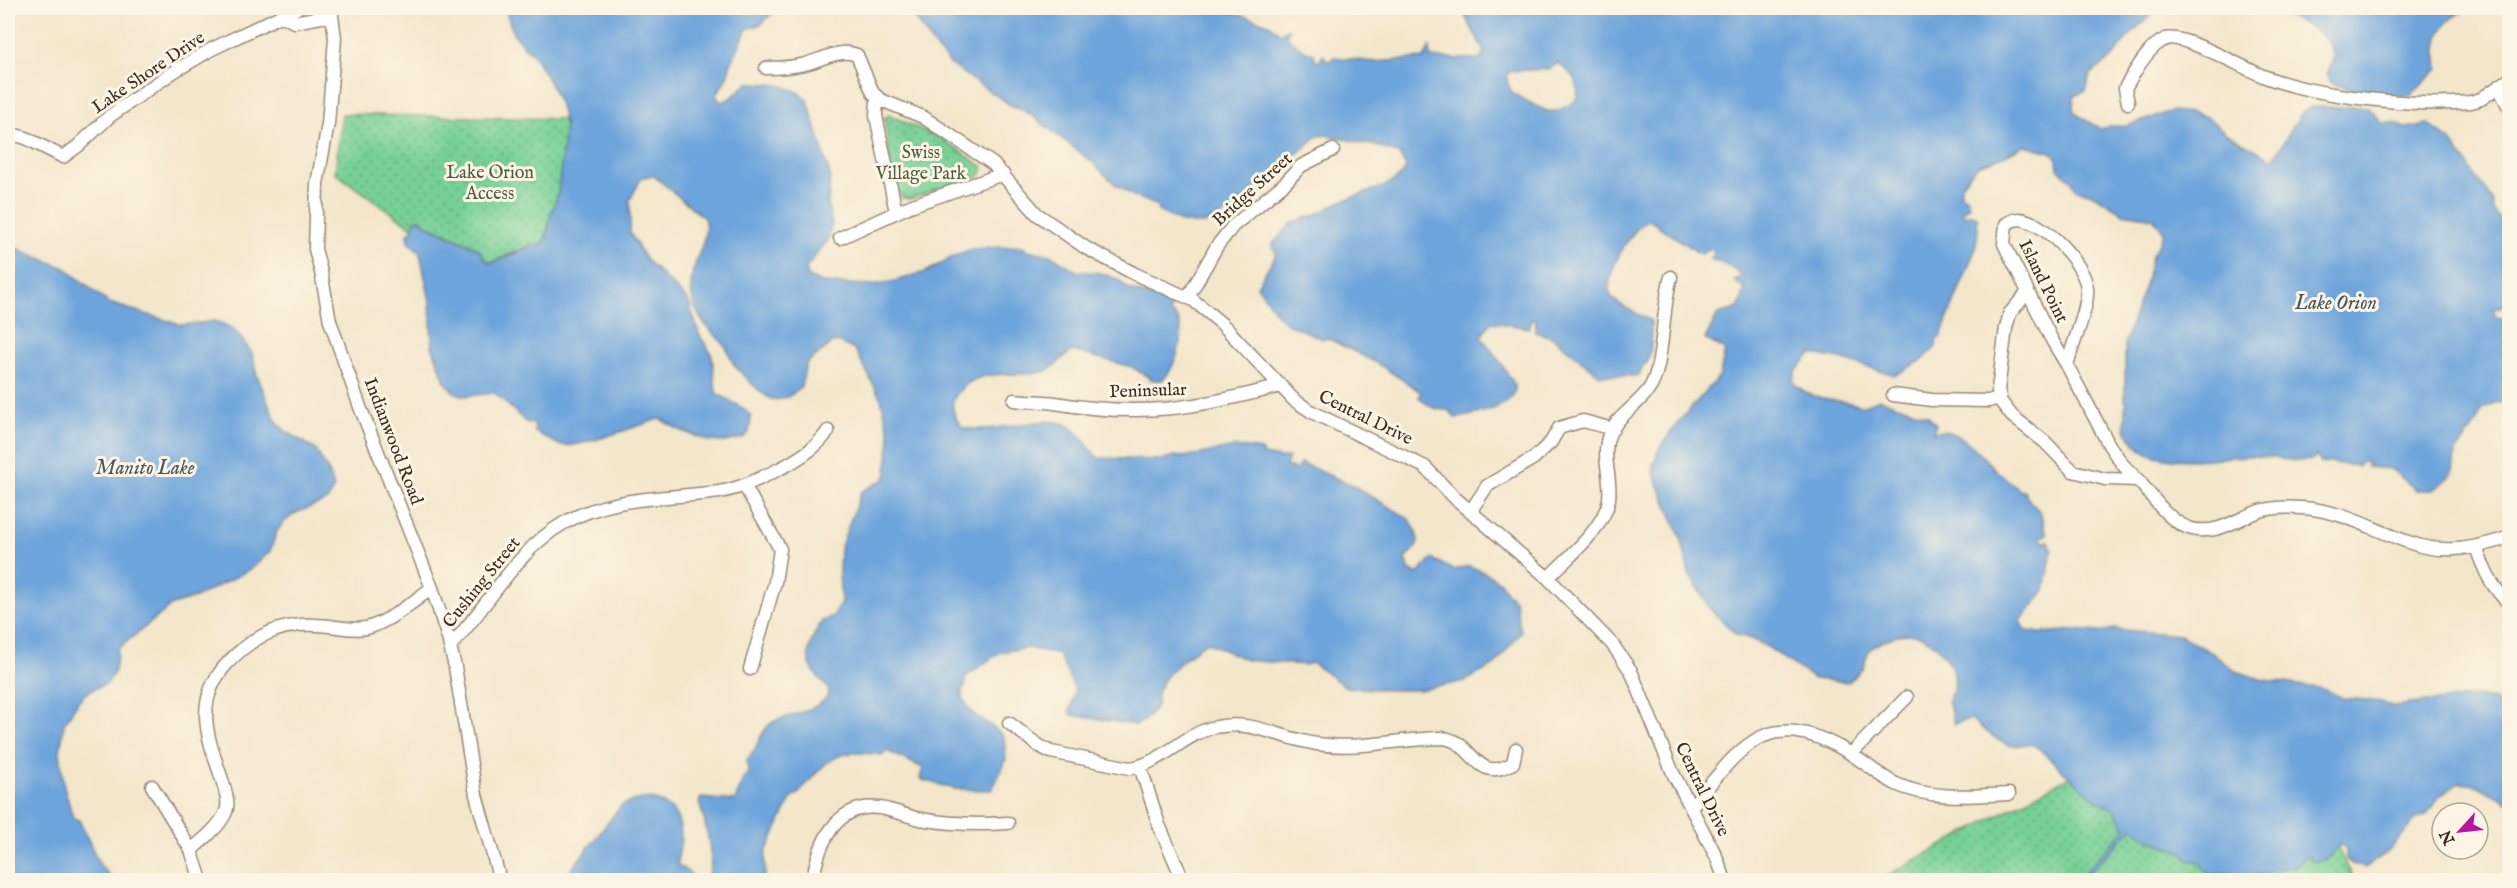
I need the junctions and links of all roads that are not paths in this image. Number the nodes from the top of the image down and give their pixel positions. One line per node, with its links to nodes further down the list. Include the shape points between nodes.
1 (297, 8): 3 (street, Lake Shore Drive)
2 (331, 11): 3 (street, Lake Shore Drive, via 294,22); 31 (street, Indianwood Road, via 334,38 327,124 317,183 315,249 330,321)
3 (283, 16): 10 (street, Lake Shore Drive, via 173,72 110,116 63,157)
4 (766, 68): 7 (street, via 807,64 848,51 856,55)
5 (2510, 79): 6 (street)
6 (2499, 88): 8 (street, via 2481,99 2453,104 2355,96 2266,77 2195,44 2168,38 2158,43 2125,87); 9 (street)
7 (877, 97): 12 (street, Central Drive, via 947,132); 13 (street, via 876,116)
8 (2128, 103)
9 (2510, 109)
10 (8, 133)
11 (1333, 150): 17 (street, Bridge Street, via 1301,166 1233,226)
12 (1003, 174): 13 (street); 17 (street, Central Drive, via 1037,214 1062,232 1135,274)
13 (896, 212): 14 (street)
14 (840, 238)
15 (1671, 277): 23 (street, via 1652,384)
16 (2028, 292): 18 (street, Island Point); 18 (street, Island Point, via 2004,244 2006,224 2016,219 2044,228 2085,277 2088,291); 21 (street, via 2010,313 2006,328)
17 (1188, 297): 19 (street, Central Drive, via 1222,324)
18 (2067, 365): 25 (street, Island Point, via 2109,445)
19 (1281, 386): 22 (street, Peninsular, via 1195,407 1161,411 1089,409); 27 (street, Central Drive, via 1312,412 1425,467)
20 (1893, 395): 21 (street, via 1932,400)
21 (2000, 397): 25 (street, via 2012,416 2073,471 2105,479)
22 (1014, 400)
23 (1613, 429): 27 (street, via 1583,422 1559,428 1534,458 1487,486); 30 (street, via 1607,451 1609,499 1601,521)
24 (828, 431): 26 (street, Cushing Street, via 815,448)
25 (2138, 480): 29 (street, Island Point, via 2174,519 2190,528 2229,526 2258,512 2305,508 2334,513 2412,544 2437,549)
26 (744, 485): 33 (street, Cushing Street, via 720,492 628,500 564,522 534,544); 34 (street, via 780,549 775,582)
27 (1470, 512): 30 (street, Central Drive)
28 (2510, 537): 29 (street, Island Point)
29 (2476, 547): 32 (street, via 2493,587)
30 (1548, 578): 42 (street, Central Drive, via 1612,644 1630,671)
31 (432, 588): 33 (street, Indianwood Road); 44 (street, via 368,628 280,627 246,646 223,669 209,691 206,730 227,796 226,813)
32 (2510, 604)
33 (450, 646): 46 (street, Indianwood Road, via 476,795)
34 (750, 669)
35 (1907, 697): 38 (street)
36 (1009, 723): 39 (street, via 1051,752 1130,768)
37 (1516, 749): 39 (street, via 1513,763 1494,770 1484,768 1462,747 1445,738 1345,746 1317,744 1231,725 1195,733)
38 (1851, 754): 41 (street, via 1897,784 1931,794); 42 (street, via 1816,735 1791,730 1772,732 1754,740 1736,756)
39 (1140, 766): 48 (street, via 1159,825)
40 (152, 786): 44 (street)
41 (2008, 794)
42 (1691, 807): 49 (street, Central Drive)
43 (1008, 823): 47 (street, via 941,822 861,807 847,812 828,833)
44 (191, 850): 45 (street)
45 (201, 880)
46 (500, 880)
47 (813, 880)
48 (1183, 880)
49 (1725, 880)

